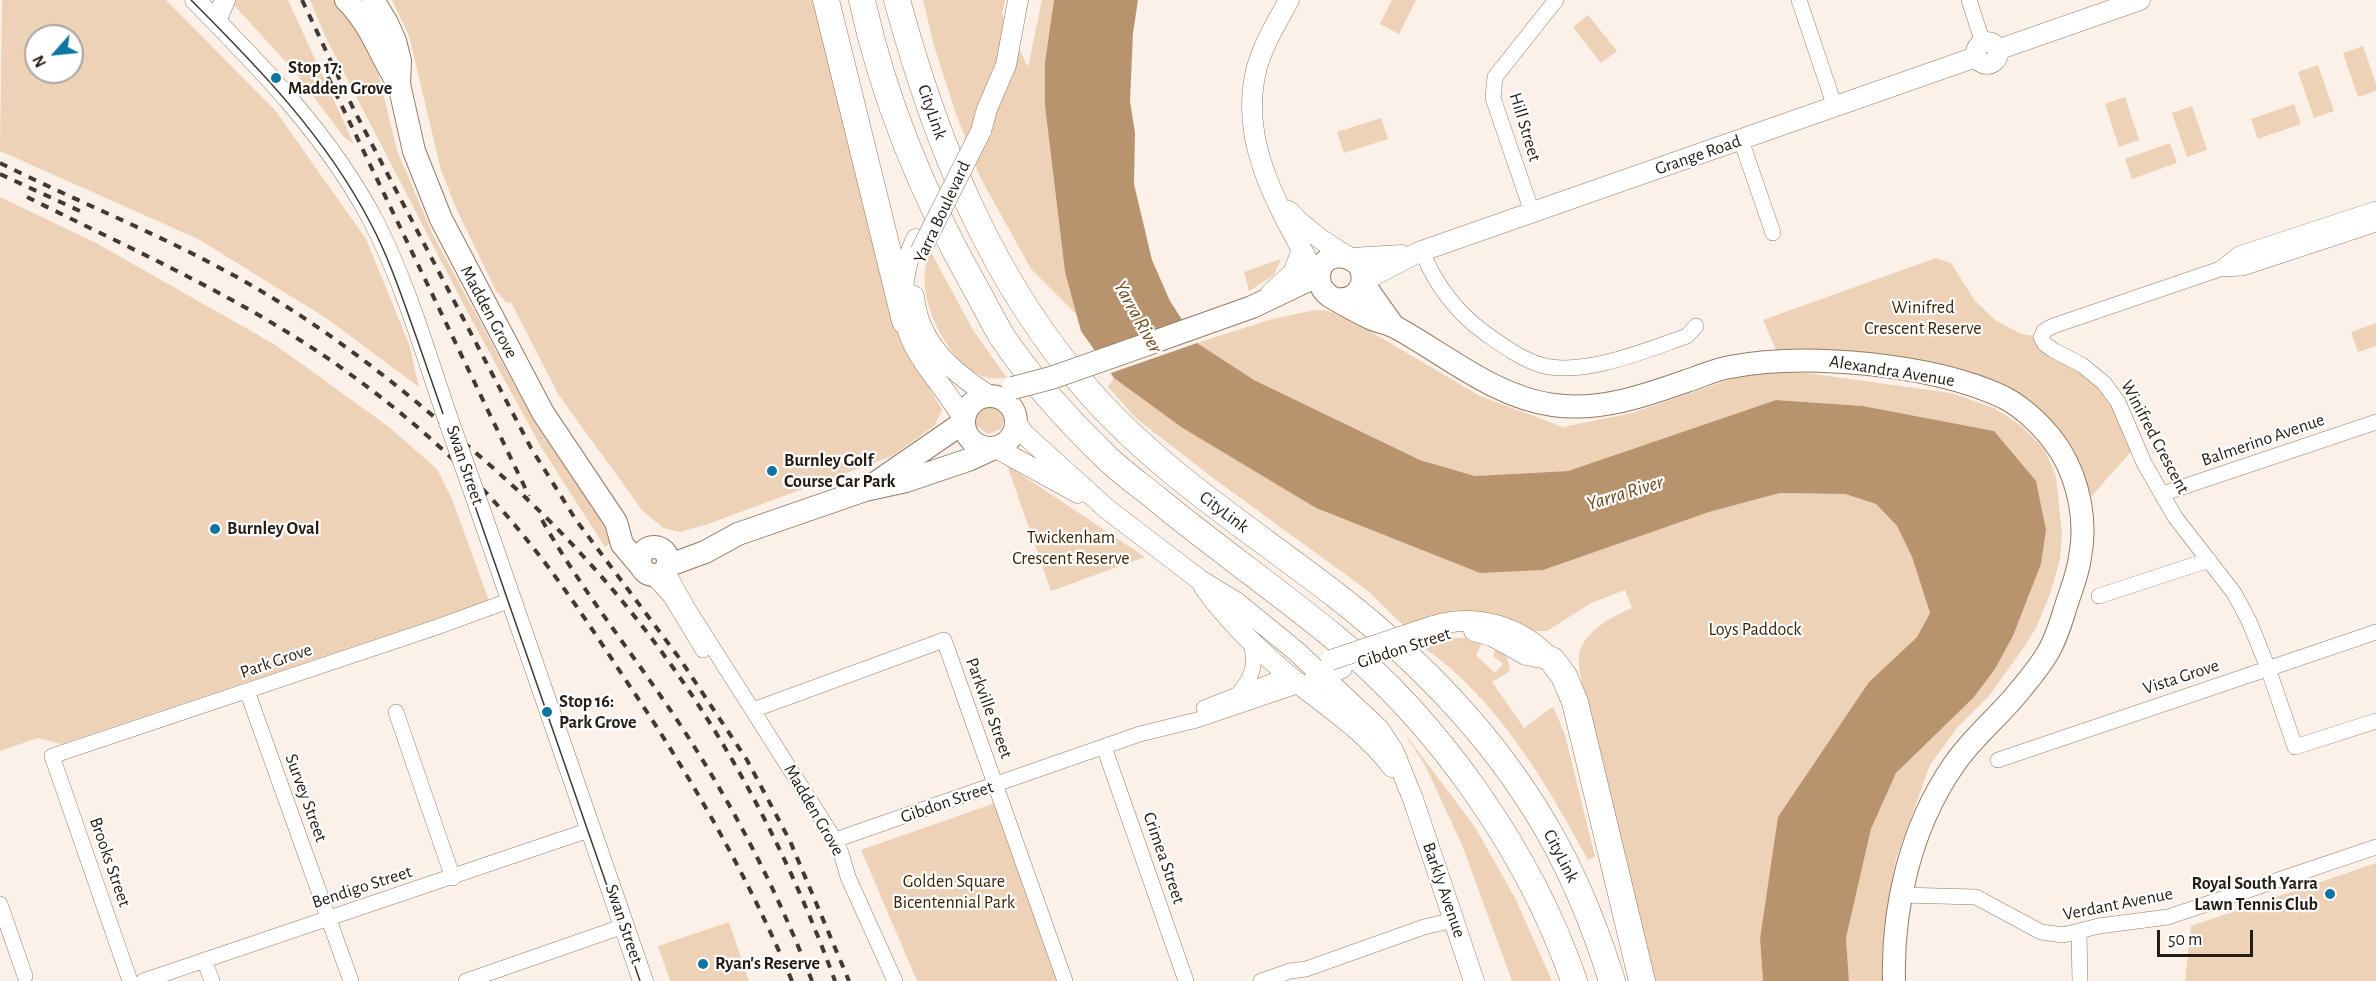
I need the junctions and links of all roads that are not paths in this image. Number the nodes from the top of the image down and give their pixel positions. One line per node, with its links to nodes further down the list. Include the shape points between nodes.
1 (195, 0): 14 (main road, Swan Street)
2 (225, 0): 14 (main road)
3 (346, 0): 16 (main road, Madden Grove, via 366,22)
4 (373, 0): 16 (main road, Madden Grove, via 394,41 400,61)
5 (826, 0): 33 (highway)
6 (862, 0): 55 (highway, CityLink, via 891,100 927,194 949,242 1003,337 1027,370 1107,459)
7 (897, 0): 92 (highway, CityLink, via 931,114 963,195 996,260 1040,329 1092,394 1137,440 1193,489 1373,626 1420,668 1479,731 1556,844 1584,901)
8 (1017, 0): 24 (main road, Yarra Boulevard, via 1006,65)
9 (1289, 0): 19 (main road, via 1264,48 1251,103 1256,148)
10 (1556, 0): 21 (street, Hill Street, via 1495,77 1493,98)
11 (1799, 0): 17 (street)
12 (1969, 0): 15 (street)
13 (2140, 0): 15 (main road, Grange Road)
14 (216, 21): 47 (main road, Swan Street, bridge, via 289,97 327,146 374,223 398,276)
15 (1986, 50): 17 (main road, Grange Road)
16 (399, 84): 44 (main road, Madden Grove, via 421,172 455,249 543,413 616,522 622,544)
17 (1835, 107): 18 (main road, Grange Road)
18 (1741, 140): 21 (main road, Grange Road); 23 (street)
19 (1275, 196): 25 (main road); 27 (main road, via 1302,225)
20 (2376, 208): 28 (street, via 2239,254)
21 (1532, 212): 26 (main road, Grange Road)
22 (2376, 224): 28 (street, via 2243,268)
23 (1773, 233)
24 (918, 245): 33 (main road, Yarra Boulevard, via 908,259 904,278); 36 (main road, Yarra Boulevard, via 914,290 916,310 926,337 948,365)
25 (1302, 250): 29 (main road); 32 (main road, via 1290,278)
26 (1421, 252): 27 (main road, Grange Road); 30 (main road, Grange Road); 35 (street, via 1439,286 1475,326 1516,354 1542,365 1610,362 1687,336)
27 (1350, 257): 29 (main road, via 1331,258); 30 (main road, via 1360,266)
28 (2220, 269): 41 (street, Winifred Crescent, via 2053,326 2041,337 2053,350 2082,365 2110,392)
29 (1320, 274): 31 (main road, via 1321,286); 32 (main road)
30 (1363, 282): 31 (main road, via 1352,297); 34 (main road, Alexandra Avenue)
31 (1334, 298): 32 (main road, via 1305,299); 34 (main road, Alexandra Avenue, via 1373,320)
32 (1239, 312): 36 (main road, bridge, via 1051,378)
33 (905, 321): 37 (main road, Yarra Boulevard, via 917,351)
34 (1392, 324): 71 (main road, Alexandra Avenue, via 1484,380 1520,397 1553,405 1602,406 1729,367 1823,360 1913,371 1964,382 2006,398 2032,418 2060,450 2078,491 2083,527 2080,558 2048,652 2018,693 1952,767 1913,845)
35 (1696, 326)
36 (1009, 404): 37 (main road, via 975,401); 39 (main road, via 1011,439); 42 (main road, Yarra Boulevard, via 1024,434)
37 (964, 421): 39 (main road, via 971,440 978,446); 40 (main road)
38 (2376, 422): 41 (street, Balmerino Avenue)
39 (994, 448): 40 (main road, via 906,481); 42 (main road)
40 (865, 490): 44 (main road)
41 (2162, 495): 43 (street, Winifred Crescent)
42 (1107, 508): 45 (main road)
43 (2209, 560): 46 (street); 53 (street, Winifred Crescent, via 2234,593)
44 (657, 563): 58 (street, Madden Grove, via 671,597 704,652)
45 (1200, 580): 50 (main road, Barkly Avenue, via 1225,614); 52 (main road, Barkly Avenue)
46 (2099, 596)
47 (511, 600): 56 (street, Park Grove); 67 (main road, Swan Street)
48 (1500, 630): 51 (main road, Gibdon Street, via 1534,642); 51 (main road, via 1516,650); 52 (main road, Gibdon Street, via 1437,630)
49 (2376, 632): 53 (street, Vista Grove)
50 (1250, 638): 54 (main road, Barkly Avenue); 57 (street, via 1254,670)
51 (1552, 660): 93 (highway, via 1575,702)
52 (1328, 668): 54 (main road, Gibdon Street); 66 (main road, Barkly Avenue, via 1384,736)
53 (2268, 668): 60 (street, Winifred Crescent, via 2295,747); 64 (street, Vista Grove)
54 (1294, 680): 57 (street, Gibdon Street); 61 (street, Gibdon Street, via 1197,720); 66 (main road, Barkly Avenue, via 1379,751)
55 (1383, 680): 90 (highway, CityLink, via 1446,754 1501,832 1531,884); 91 (highway, via 1446,734 1495,798 1549,890)
56 (247, 691): 63 (street, Park Grove); 73 (street, Survey Street)
57 (1239, 693): 61 (street, Gibdon Street)
58 (753, 710): 65 (street, Parkville Street, via 944,640); 68 (street, Madden Grove)
59 (396, 712): 70 (street)
60 (2376, 721)
61 (1160, 728): 62 (street, Gibdon Street)
62 (1104, 747): 65 (street, Gibdon Street); 87 (street, Crimea Street)
63 (52, 756): 80 (street, Brooks Street)
64 (1998, 760)
65 (996, 785): 68 (street, Gibdon Street); 86 (street, Parkville Street)
66 (1413, 799): 74 (main road, Barkly Avenue)
67 (592, 829): 70 (street, Bendigo Street); 75 (main road, Swan Street)
68 (835, 840): 85 (street, Madden Grove)
69 (2376, 847): 76 (street, Verdant Avenue, via 2168,917 2099,926)
70 (453, 878): 73 (street, Bendigo Street)
71 (1901, 895): 76 (street, Verdant Avenue, via 1976,897 2042,932); 94 (main road, Alexandra Avenue)
72 (0, 904): 78 (street)
73 (328, 918): 77 (street, Bendigo Street); 82 (street, Survey Street)
74 (1454, 920): 88 (street); 89 (main road, Barkly Avenue)
75 (624, 926): 83 (street); 84 (main road, Swan Street)
76 (2079, 933): 95 (street)
77 (204, 960): 79 (street, Bendigo Street); 81 (street)
78 (25, 976)
79 (148, 980)
80 (130, 981)
81 (212, 981)
82 (351, 981)
83 (466, 981)
84 (643, 981)
85 (895, 981)
86 (1065, 981)
87 (1186, 981)
88 (1262, 981)
89 (1474, 981)
90 (1574, 981)
91 (1587, 981)
92 (1612, 981)
93 (1642, 981)
94 (1894, 981)
95 (2080, 981)

